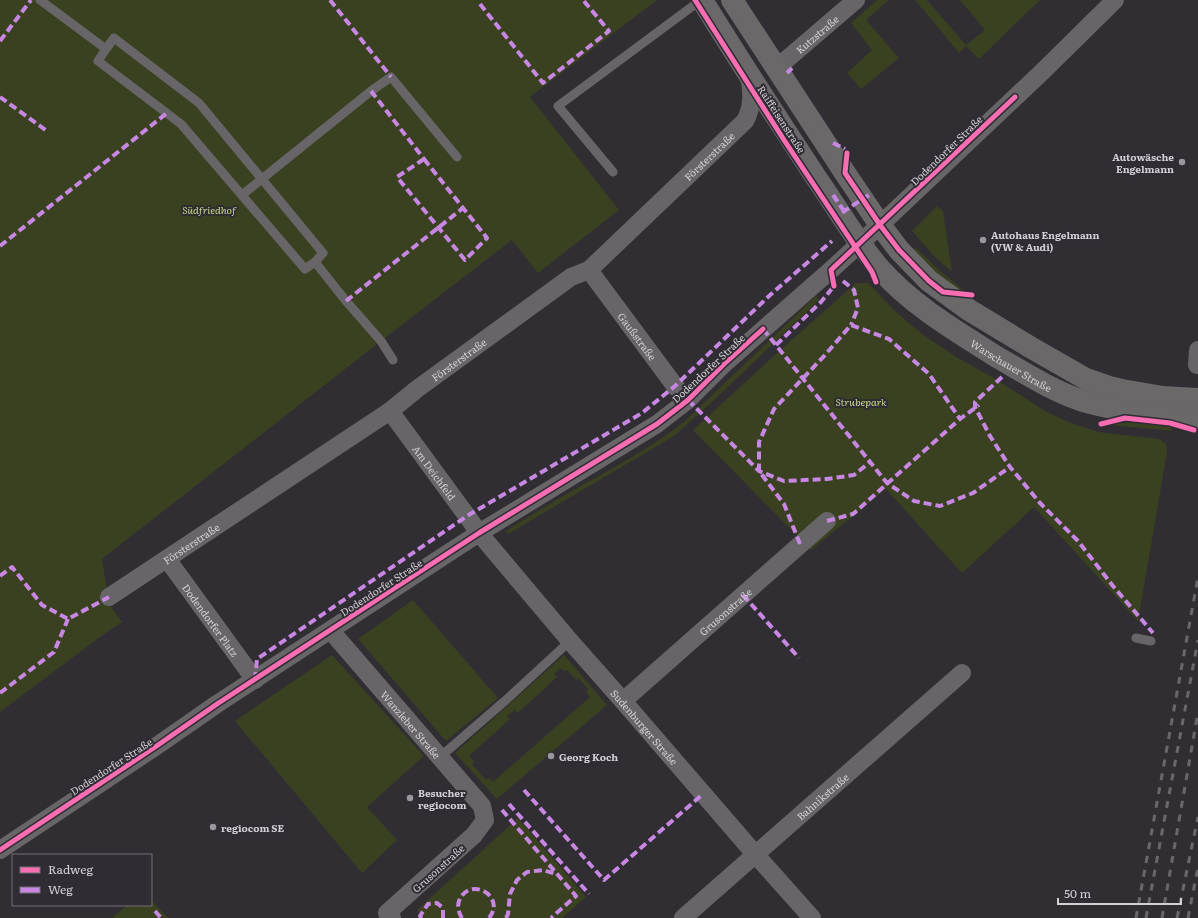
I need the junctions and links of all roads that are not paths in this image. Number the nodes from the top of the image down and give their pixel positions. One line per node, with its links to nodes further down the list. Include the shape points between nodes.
1 (40, 0): 7 (lane)
2 (701, 0): 6 (main road, Raiffeisenstraße); 11 (lane, via 558,106)
3 (732, 0): 8 (main road)
4 (856, 0): 8 (street, Kutzstraße)
5 (1115, 0): 14 (street, Dodendorfer Straße)
6 (725, 37): 9 (main road, Raiffeisenstraße); 14 (main road, via 753,61)
7 (106, 49): 12 (lane, via 114,38 199,103); 13 (lane, via 98,61 181,124)
8 (776, 66): 14 (main road, via 845,173)
9 (749, 75): 14 (main road, Raiffeisenstraße); 16 (street, Försterstraße, via 752,100 745,121)
10 (457, 157): 12 (lane, via 391,77)
11 (613, 172)
12 (262, 178): 13 (lane); 15 (lane, via 323,253)
13 (242, 195): 15 (lane, via 305,269)
14 (870, 234): 18 (street, Dodendorfer Straße, via 724,364); 19 (main road, via 899,250 957,303 1086,379 1109,388 1135,393); 21 (main road, Warschauer Straße, via 880,269 901,289 949,328 1020,371 1053,389 1083,401 1117,408)
15 (315, 262): 17 (lane)
16 (589, 270): 18 (street, Gaußstraße); 20 (street, Försterstraße, via 571,277)
17 (393, 360)
18 (688, 400): 23 (street, Dodendorfer Straße, via 657,424)
19 (1198, 400)
20 (390, 411): 23 (street, Am Deichfeld); 24 (street, Försterstraße)
21 (1198, 417)
22 (827, 521): 32 (street, Grusonstraße)
23 (479, 533): 26 (street, Dodendorfer Straße); 29 (street, Sudenburger Straße)
24 (167, 559): 25 (street, Försterstraße); 31 (street, Dodendorfer Platz)
25 (109, 597)
26 (331, 631): 31 (street, Dodendorfer Straße); 33 (street, Wanzleber Straße)
27 (1136, 638): 28 (lane)
28 (1151, 641)
29 (570, 642): 32 (street, Sudenburger Straße); 33 (lane)
30 (962, 673): 36 (street, Bahnikstraße)
31 (255, 680): 35 (street, Dodendorfer Straße)
32 (623, 701): 36 (street, Sudenburger Straße)
33 (440, 757): 34 (street, Wanzleber Straße, via 482,806)
34 (485, 820): 37 (street, Grusonstraße, via 474,835)
35 (0, 850)
36 (755, 854): 38 (street, Bahnikstraße); 39 (street, Sudenburger Straße)
37 (390, 915)
38 (683, 918)
39 (812, 918)

